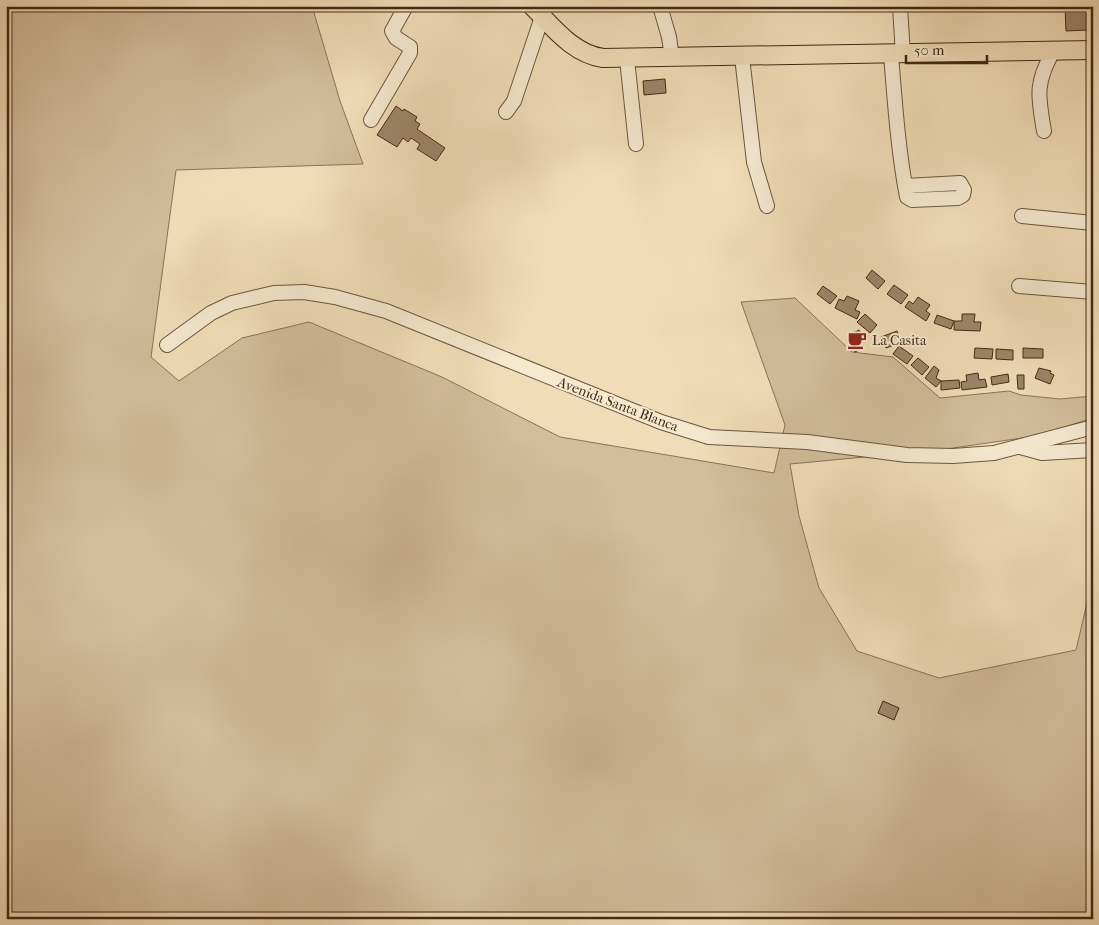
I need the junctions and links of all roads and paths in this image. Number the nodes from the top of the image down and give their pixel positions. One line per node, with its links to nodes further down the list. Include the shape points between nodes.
1 (406, 6): 12 (street, via 392,31 396,38 410,47 410,53)
2 (660, 6): 9 (street, via 670,37)
3 (900, 6): 7 (street)
4 (537, 11): 10 (main road, via 586,54); 11 (street, via 514,101)
5 (1093, 50): 6 (main road)
6 (1053, 51): 7 (main road); 13 (street, via 1039,83)
7 (897, 55): 8 (main road); 15 (street)
8 (742, 57): 9 (main road); 16 (street, via 754,162)
9 (672, 58): 10 (main road)
10 (627, 59): 14 (street)
11 (506, 112)
12 (371, 120)
13 (1044, 131)
14 (636, 144)
15 (905, 186)
16 (767, 206)
17 (1022, 216): 18 (street)
18 (1093, 223)
19 (1019, 286): 20 (street)
20 (1093, 292)
21 (167, 345): 23 (street, Avenida Santa Blanca, via 211,313 243,299 274,293 320,294 386,311 652,419 708,437 807,442 926,456 994,453)
22 (1093, 427): 23 (street, Avenida Santa Blanca)
23 (1020, 447): 24 (street, via 1042,453)
24 (1093, 450)

